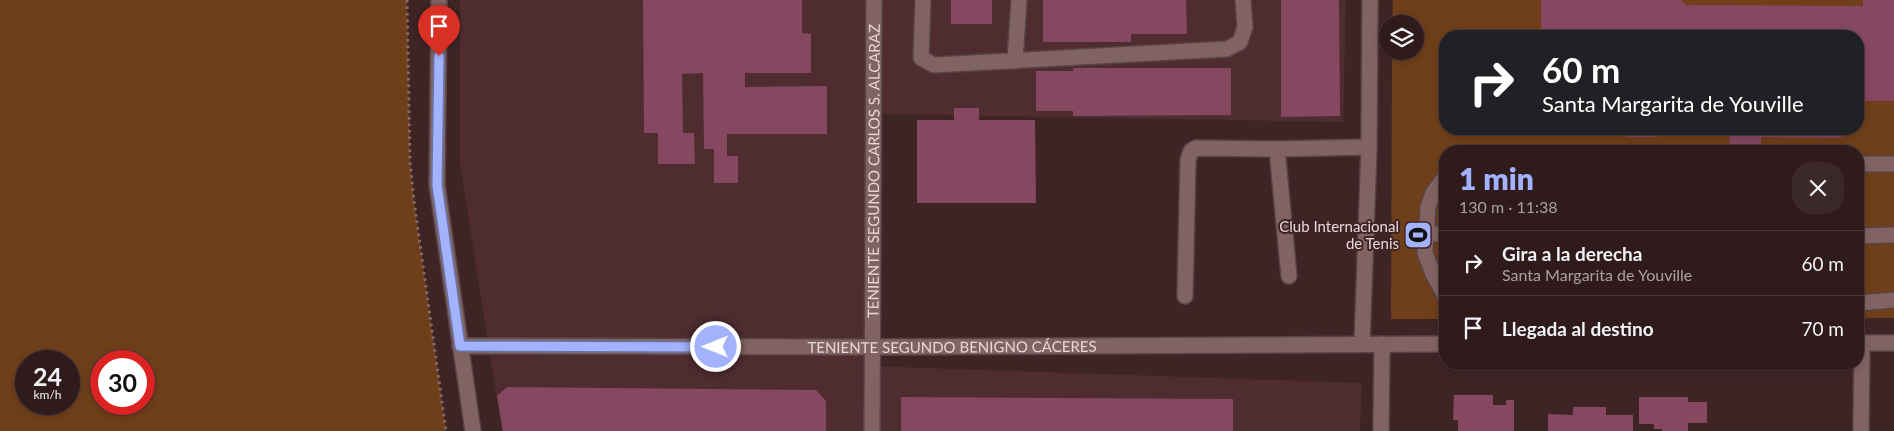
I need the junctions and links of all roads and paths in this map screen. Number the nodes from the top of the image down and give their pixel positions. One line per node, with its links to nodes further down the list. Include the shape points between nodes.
1 (440, 0): 27 (street, via 437,185)
2 (874, 0): 28 (street, TENIENTE SEGUNDO CARLOS S. ALCARAZ)
3 (923, 0): 7 (street, via 921,58 934,65)
4 (1019, 0): 7 (street)
5 (1243, 0): 7 (street, via 1244,27 1240,42 1226,49)
6 (1370, 0): 8 (street)
7 (1015, 61)
8 (1369, 147): 9 (street); 24 (street)
9 (1277, 149): 17 (street); 19 (street, via 1206,147 1191,152 1188,160)
10 (1864, 164): 11 (street)
11 (1894, 164)
12 (1439, 186): 13 (street, via 1428,207)
13 (1426, 234): 14 (street); 18 (street, via 1425,253)
14 (1439, 234)
15 (1894, 235): 16 (street)
16 (1864, 236)
17 (1289, 276)
18 (1439, 286)
19 (1185, 296)
20 (1894, 300): 21 (street)
21 (1864, 302)
22 (1864, 343): 23 (street)
23 (1894, 343)
24 (1362, 344): 25 (street, TENIENTE SEGUNDO BENIGNO CÁCERES); 28 (street, TENIENTE SEGUNDO BENIGNO CÁCERES)
25 (1382, 344): 26 (street, TENIENTE SEGUNDO BENIGNO CÁCERES); 32 (street)
26 (1439, 344)
27 (460, 346): 28 (street, TENIENTE SEGUNDO BENIGNO CÁCERES); 30 (street)
28 (873, 347): 31 (street, TENIENTE SEGUNDO CARLOS S. ALCARAZ)
29 (1860, 370): 33 (street)
30 (473, 431)
31 (872, 431)
32 (1381, 431)
33 (1861, 431)

